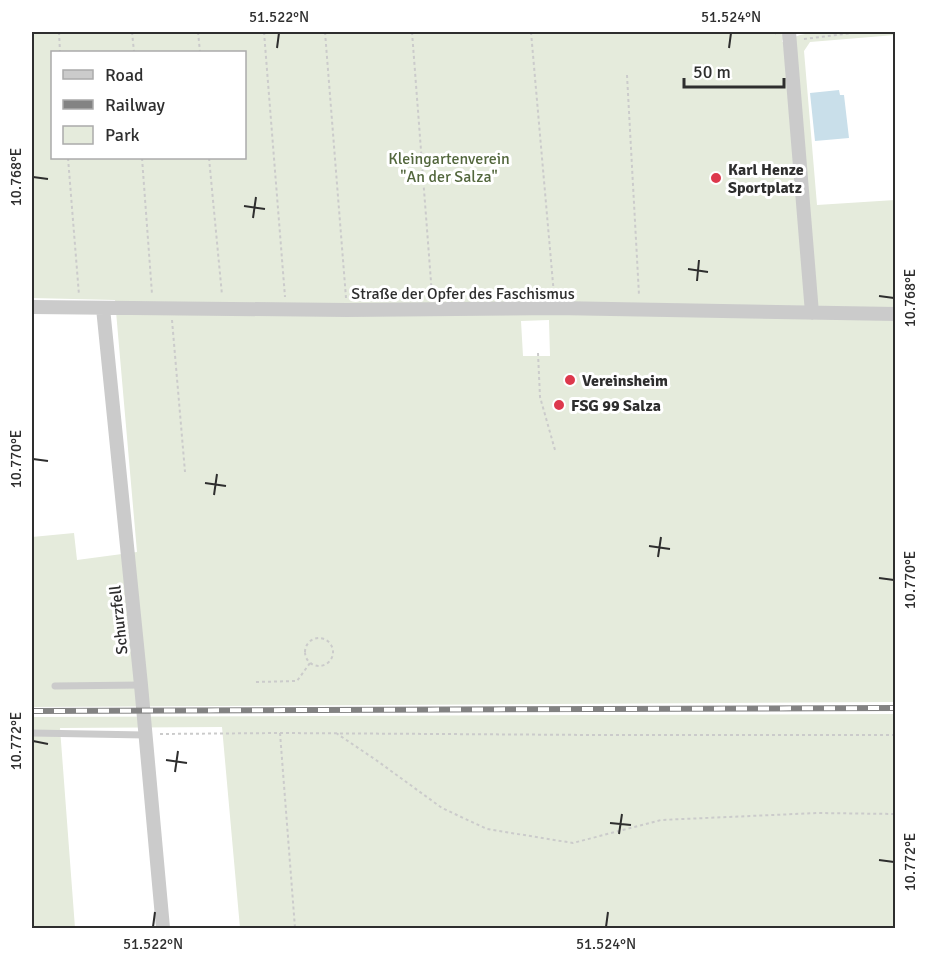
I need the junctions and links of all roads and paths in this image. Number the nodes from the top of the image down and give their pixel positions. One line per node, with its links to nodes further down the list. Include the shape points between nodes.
1 (58, 32): 10 (path)
2 (132, 32): 11 (path)
3 (198, 32): 12 (path)
4 (264, 32): 24 (path)
5 (325, 32): 26 (path)
6 (412, 32): 25 (path)
7 (531, 32): 21 (path)
8 (860, 32): 9 (path)
9 (789, 37): 28 (street)
10 (60, 51)
11 (134, 51)
12 (200, 51)
13 (627, 75): 27 (path)
14 (69, 159): 18 (path)
15 (142, 159): 20 (path)
16 (209, 159): 23 (path)
17 (32, 307): 18 (street, Straße der Opfer des Faschismus)
18 (80, 307): 19 (street, Straße der Opfer des Faschismus)
19 (103, 308): 20 (street, Straße der Opfer des Faschismus); 35 (street, Schurzfell)
20 (153, 308): 22 (street, Straße der Opfer des Faschismus)
21 (556, 308): 25 (street, Straße der Opfer des Faschismus); 27 (street, Straße der Opfer des Faschismus)
22 (172, 309): 23 (street, Straße der Opfer des Faschismus); 32 (path)
23 (223, 309): 24 (street, Straße der Opfer des Faschismus)
24 (286, 309): 26 (street, Straße der Opfer des Faschismus)
25 (434, 309): 26 (street, Straße der Opfer des Faschismus)
26 (347, 310)
27 (640, 310): 28 (street, Straße der Opfer des Faschismus)
28 (812, 313): 29 (street, Straße der Opfer des Faschismus)
29 (896, 314)
30 (538, 353): 31 (path, via 540,397)
31 (555, 450)
32 (185, 472)
33 (310, 663): 33 (path, via 322,665 330,660 333,652 326,640 309,642 305,650); 34 (path, via 297,681)
34 (256, 682)
35 (141, 685): 36 (lane); 40 (street, Schurzfell)
36 (55, 686)
37 (32, 733): 40 (lane)
38 (280, 733): 39 (path); 40 (path); 44 (path)
39 (336, 733): 41 (path); 42 (path, via 442,808 487,829 573,843 661,820 817,813)
40 (145, 735): 43 (street, Schurzfell)
41 (896, 735)
42 (896, 814)
43 (163, 928)
44 (295, 928)

